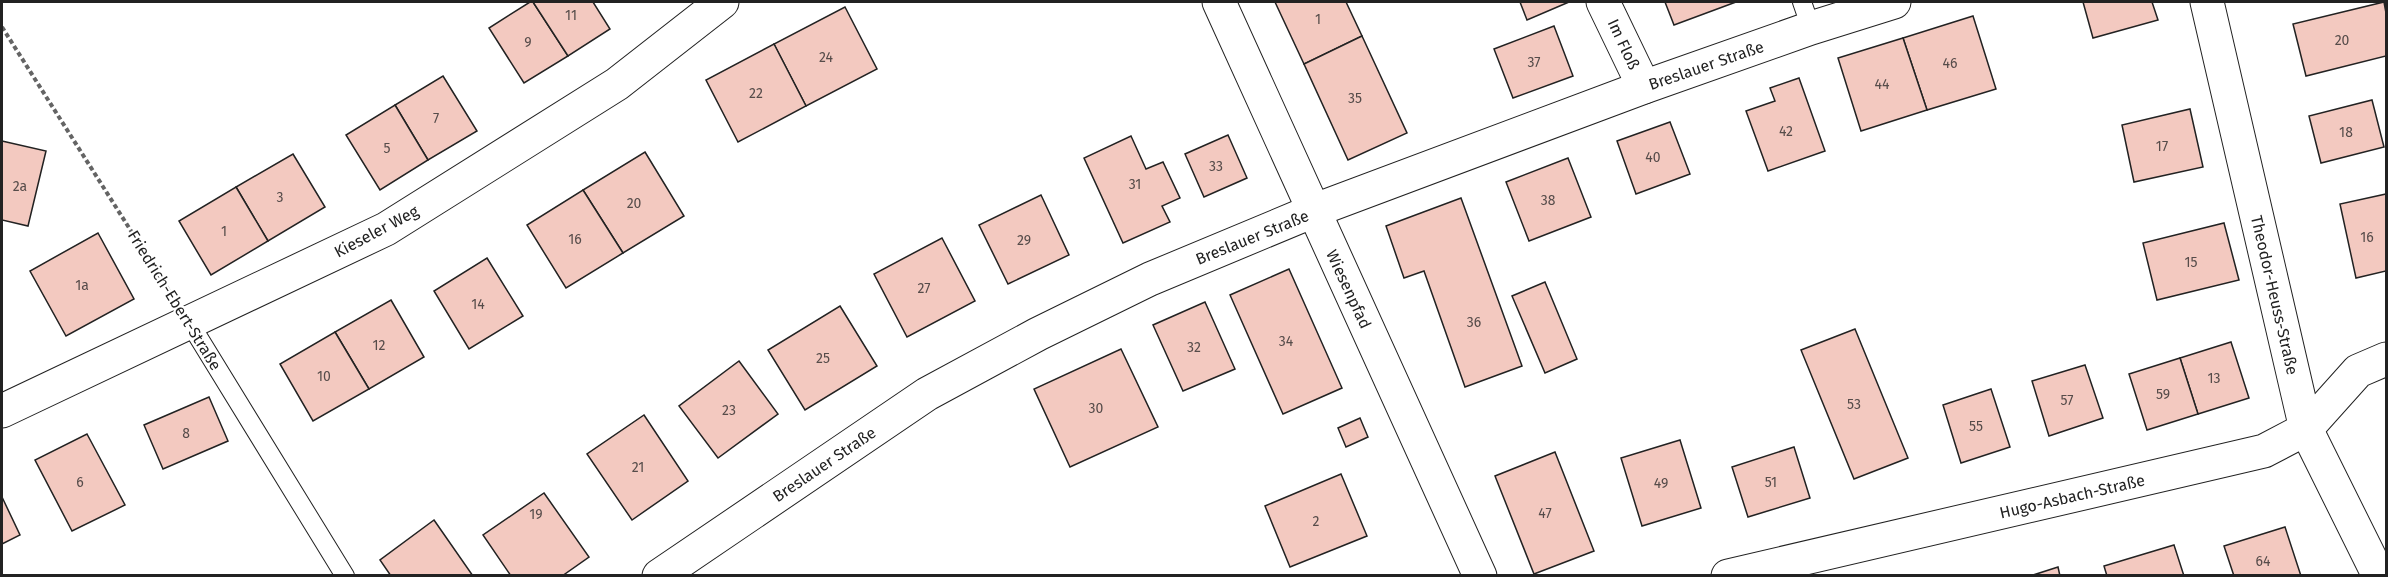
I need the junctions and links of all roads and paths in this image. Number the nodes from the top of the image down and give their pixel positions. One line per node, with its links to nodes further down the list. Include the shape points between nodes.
1 (722, 2): 10 (street, Kieseler Weg, via 617,84 386,229)
2 (1219, 2): 9 (street, Wiesenpfad)
3 (1604, 2): 8 (street, Im Floß)
4 (1894, 2): 6 (street, Breslauer Straße)
5 (2207, 2): 13 (street, Theodor-Heuss-Straße)
6 (1807, 15): 8 (street, Breslauer Straße)
7 (2, 27): 10 (path, Friedrich-Ebert-Straße)
8 (1644, 87): 9 (street, Breslauer Straße)
9 (1313, 212): 15 (street, Breslauer Straße, via 1150,279 927,394); 16 (street, Wiesenpfad)
10 (189, 322): 12 (street, Kieseler Weg); 14 (lane, Friedrich-Ebert-Straße)
11 (2386, 359): 13 (street, Hugo-Asbach-Straße, via 2358,371)
12 (2, 411)
13 (2306, 429): 17 (street, Hugo-Asbach-Straße, via 2264,452); 18 (street, Theodor-Heuss-Straße)
14 (345, 576)
15 (659, 576)
16 (1480, 576)
17 (1728, 576)
18 (2379, 576)

